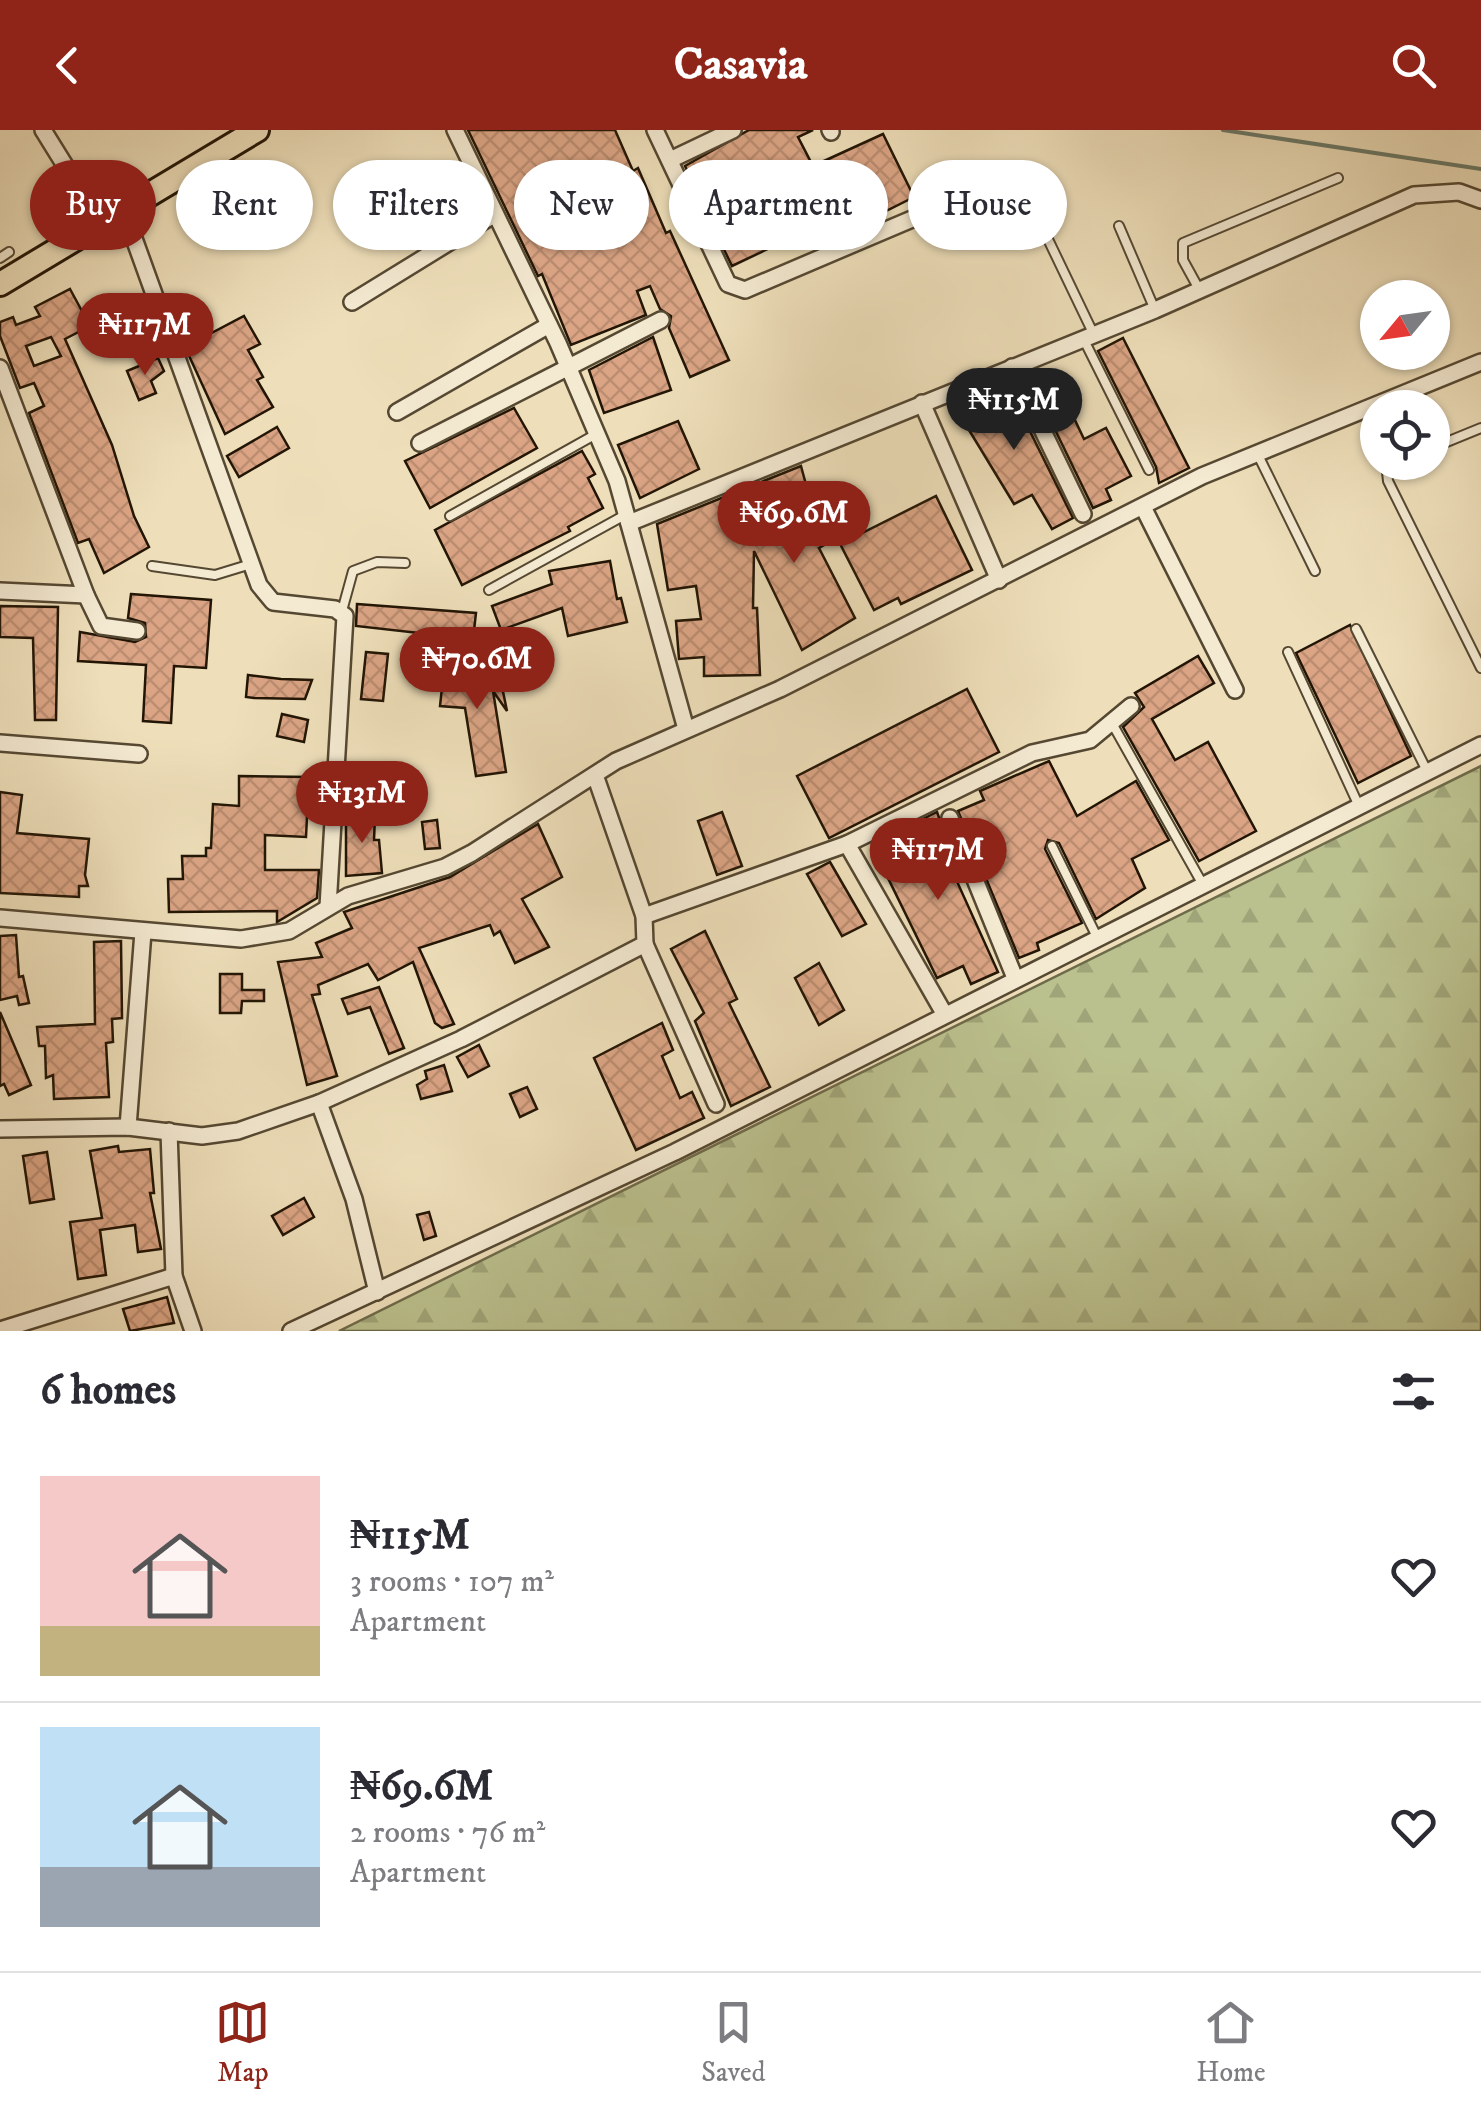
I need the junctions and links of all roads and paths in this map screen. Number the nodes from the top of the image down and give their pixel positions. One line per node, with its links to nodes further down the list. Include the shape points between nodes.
1 (43, 130): 6 (street)
2 (257, 130): 9 (main road)
3 (455, 130): 11 (street)
4 (655, 130): 7 (street)
5 (733, 130): 7 (street)
6 (62, 160)
7 (670, 160)
8 (1338, 178): 21 (lane, via 1183,243 1183,260)
9 (156, 189)
10 (1481, 200): 21 (street, via 1459,192 1414,196)
11 (495, 214): 22 (street); 25 (street)
12 (1118, 226): 23 (lane)
13 (55, 250): 20 (main road)
14 (138, 250): 45 (street)
15 (712, 250): 16 (street, via 728,284 745,290)
16 (840, 250)
17 (1052, 250): 26 (lane)
18 (9, 252): 19 (lane)
19 (0, 258)
20 (0, 284)
21 (1200, 291): 23 (street)
22 (352, 302)
23 (1155, 310): 26 (street)
24 (661, 320): 28 (street)
25 (549, 324): 28 (street); 32 (street)
26 (1088, 337): 29 (street); 38 (lane)
27 (1481, 362): 37 (street)
28 (568, 364): 34 (street); 36 (street)
29 (1012, 367): 31 (street); 41 (street)
30 (0, 368): 51 (street)
31 (922, 404): 43 (street); 48 (street)
32 (397, 412)
33 (1481, 428): 35 (lane)
34 (598, 433): 42 (lane); 43 (street)
35 (1450, 441)
36 (420, 443)
37 (1258, 455): 40 (street); 47 (lane)
38 (1149, 470)
39 (1388, 480): 56 (lane)
40 (1142, 506): 48 (street); 58 (street)
41 (1082, 514)
42 (450, 516)
43 (627, 519): 49 (lane); 61 (street)
44 (405, 563): 52 (lane, via 377,562 353,571)
45 (251, 564): 46 (lane, via 215,575); 52 (street, via 274,602)
46 (152, 566)
47 (1316, 571)
48 (999, 580): 61 (street)
49 (489, 590)
50 (0, 591): 51 (street)
51 (86, 594): 54 (street, via 101,626)
52 (342, 611): 72 (street)
53 (1356, 629): 65 (lane)
54 (137, 631)
55 (1288, 652): 67 (lane)
56 (1478, 654): 57 (lane)
57 (1481, 668)
58 (1235, 690)
59 (1131, 706): 60 (street)
60 (1113, 724): 69 (street, via 1074,746 1032,753); 71 (lane)
61 (686, 729): 66 (street)
62 (0, 744): 64 (street)
63 (1481, 744): 65 (street)
64 (139, 754)
65 (1426, 771): 67 (street)
66 (594, 775): 72 (street, via 472,854); 73 (street)
67 (1358, 804): 71 (street)
68 (950, 818): 78 (street)
69 (847, 844): 73 (street); 79 (street)
70 (1052, 846): 76 (lane)
71 (1202, 883): 76 (street)
72 (328, 906): 75 (street, via 267,937)
73 (644, 916): 77 (street)
74 (0, 918): 75 (street)
75 (143, 932): 82 (street)
76 (1097, 937): 78 (street)
77 (645, 944): 80 (street); 81 (street)
78 (1015, 978): 79 (street)
79 (945, 1015): 86 (street)
80 (318, 1103): 84 (street, via 238,1130 202,1136); 86 (street, via 354,1200)
81 (716, 1104)
82 (128, 1127): 83 (street); 84 (street)
83 (0, 1130)
84 (170, 1131): 85 (street)
85 (174, 1276): 87 (street); 88 (street)
86 (377, 1292): 89 (street)
87 (0, 1330)
88 (193, 1331)
89 (290, 1331)

